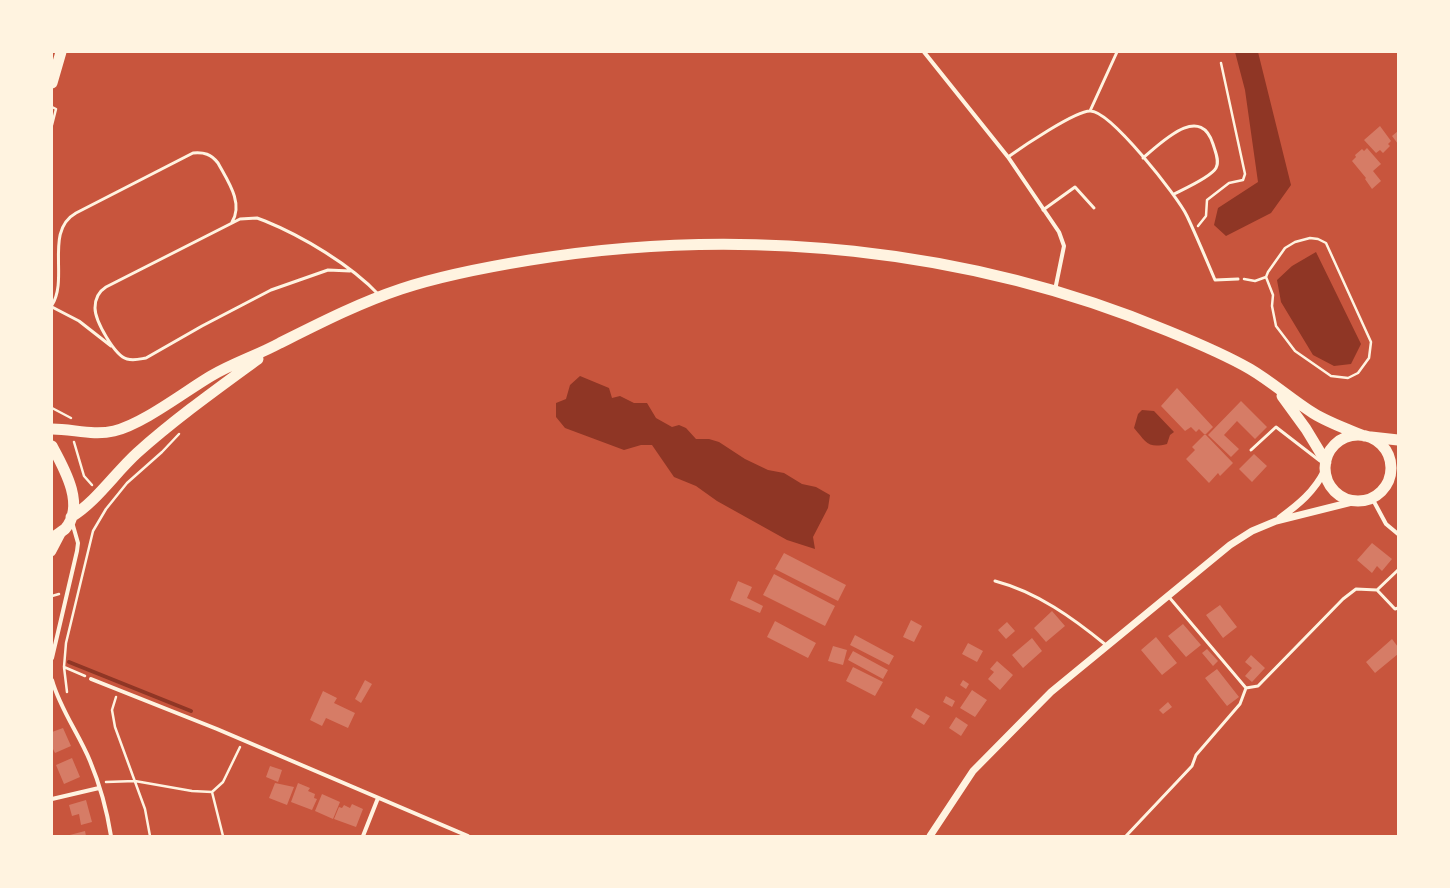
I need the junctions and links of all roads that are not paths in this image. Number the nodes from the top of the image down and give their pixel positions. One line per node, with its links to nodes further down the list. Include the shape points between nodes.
1 (61, 52): 4 (highway)
2 (924, 52): 6 (street)
3 (1117, 52): 5 (lane)
4 (52, 83)
5 (1090, 111): 6 (lane, via 1078,114); 7 (lane, via 1111,122)
6 (1008, 157): 10 (street)
7 (1143, 158): 8 (lane); 8 (lane, via 1183,128 1194,125 1205,129 1212,139 1217,155 1217,167 1212,173)
8 (1174, 194): 13 (lane, via 1194,231 1215,280)
9 (1094, 208): 10 (lane, via 1076,187)
10 (1043, 210): 14 (street, via 1064,246)
11 (232, 222): 12 (lane, via 249,218 265,221 320,249); 16 (lane, via 236,211 235,199 218,163 204,153 194,153 66,220 60,237 57,292); 18 (lane, via 101,290 96,301 96,316)
12 (350, 271): 15 (lane); 18 (lane, via 328,270 277,287 146,358 127,359 120,356)
13 (1238, 279)
14 (1054, 292): 15 (highway, via 969,270 887,256 807,247 719,245 635,248 558,256 457,273); 19 (highway, via 1164,329 1231,359)
15 (380, 296): 17 (highway, via 331,316)
16 (52, 306): 18 (lane, via 78,321)
17 (279, 344): 20 (highway, via 215,374 120,429 97,433); 30 (highway, via 160,433 128,461 84,509)
18 (112, 347)
19 (1268, 380): 21 (highway, via 1317,415); 25 (highway, via 1291,407)
20 (52, 429)
21 (1366, 437): 22 (highway); 25 (highway, via 1352,436 1340,441 1331,450); 27 (highway, via 1383,447 1390,461 1390,477)
22 (1398, 440)
23 (52, 446): 30 (highway, via 71,488)
24 (1251, 450): 25 (lane, via 1276,427)
25 (1325, 465): 29 (highway, via 1328,483 1332,489 1347,499); 31 (street, via 1318,484 1310,494)
26 (1398, 478): 27 (highway)
27 (1386, 486): 28 (highway)
28 (1372, 498): 29 (highway); 33 (street, via 1386,524)
29 (1356, 501): 31 (street)
30 (71, 517): 32 (highway); 42 (street, via 78,543)
31 (1276, 521): 39 (street, via 1252,531 1230,545)
32 (65, 528): 34 (highway); 35 (main road)
33 (1398, 534)
34 (52, 538)
35 (52, 552)
36 (1398, 570): 38 (lane)
37 (995, 581): 41 (lane, via 1018,587 1063,613)
38 (1377, 590): 40 (lane, via 1395,609); 45 (lane, via 1356,589 1343,599 1258,686)
39 (1169, 597): 41 (street); 45 (lane)
40 (1398, 608)
41 (1107, 647): 52 (street, via 1052,692 973,771)
42 (52, 658)
43 (91, 679): 47 (street)
44 (52, 680): 46 (street, via 65,713 90,761)
45 (1246, 688): 53 (lane, via 1240,704 1196,754 1192,766)
46 (99, 788): 48 (street); 49 (street)
47 (378, 798): 50 (street); 51 (street)
48 (52, 799)
49 (112, 836)
50 (363, 836)
51 (468, 836)
52 (930, 836)
53 (1126, 836)

